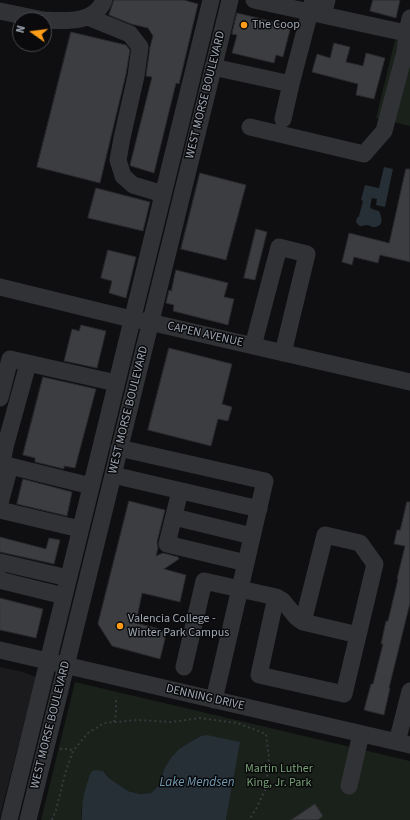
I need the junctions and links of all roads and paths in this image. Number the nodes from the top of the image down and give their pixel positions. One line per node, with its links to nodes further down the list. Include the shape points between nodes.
1 (104, 0): 8 (street, via 102,6)
2 (211, 0): 15 (street, WEST MORSE BOULEVARD)
3 (230, 0): 11 (street, WEST MORSE BOULEVARD)
4 (254, 0): 5 (street)
5 (318, 7): 10 (street); 12 (street)
6 (0, 11): 7 (street)
7 (12, 13)
8 (88, 17): 9 (street); 15 (street, via 130,34 140,47 118,160 124,176 133,185)
9 (52, 20)
10 (409, 28): 14 (street, via 384,131 364,154)
11 (213, 67): 12 (street); 18 (street, WEST MORSE BOULEVARD)
12 (291, 84): 13 (street)
13 (282, 119)
14 (250, 126)
15 (163, 194): 17 (street, WEST MORSE BOULEVARD)
16 (0, 288): 17 (street, CAPEN AVENUE)
17 (132, 319): 18 (street, CAPEN AVENUE); 23 (street, WEST MORSE BOULEVARD)
18 (150, 323): 19 (street, CAPEN AVENUE); 27 (street, WEST MORSE BOULEVARD)
19 (253, 346): 20 (street, CAPEN AVENUE); 20 (street, via 279,247 307,254)
20 (283, 353): 22 (street, CAPEN AVENUE)
21 (28, 364): 23 (street); 24 (street, via 10,359); 25 (street)
22 (410, 382)
23 (116, 383): 30 (street, WEST MORSE BOULEVARD)
24 (0, 398)
25 (6, 421): 26 (street)
26 (2, 447): 28 (street, via 2,464)
27 (119, 448): 29 (street, WEST MORSE BOULEVARD); 33 (street, via 265,481)
28 (10, 466): 30 (street); 32 (street)
29 (113, 475): 31 (street); 50 (street, WEST MORSE BOULEVARD)
30 (91, 486): 37 (street, WEST MORSE BOULEVARD)
31 (180, 491): 33 (street); 35 (street)
32 (0, 503)
33 (258, 509): 38 (street)
34 (0, 510): 37 (street)
35 (174, 517): 38 (street); 40 (street, via 167,544)
36 (0, 521): 37 (street)
37 (79, 533): 41 (street, WEST MORSE BOULEVARD)
38 (252, 536): 40 (street)
39 (0, 562): 41 (street)
40 (246, 563): 43 (street)
41 (68, 578): 44 (street, WEST MORSE BOULEVARD)
42 (1, 584): 44 (street)
43 (240, 589): 45 (street); 51 (street, via 204,580); 54 (street)
44 (64, 596): 49 (street, WEST MORSE BOULEVARD)
45 (276, 597): 46 (street); 47 (street, via 258,675 344,694)
46 (303, 622): 47 (street); 47 (street, via 325,535 360,543 375,564)
47 (358, 635)
48 (0, 650): 49 (street, DENNING DRIVE)
49 (48, 661): 50 (street, DENNING DRIVE); 61 (street, WEST MORSE BOULEVARD)
50 (66, 665): 54 (street, DENNING DRIVE); 62 (street, WEST MORSE BOULEVARD)
51 (184, 667)
52 (410, 691): 57 (street)
53 (116, 697): 55 (path)
54 (214, 700): 56 (street, DENNING DRIVE)
55 (114, 722): 59 (path, via 104,723 88,733); 64 (path, via 171,722 200,718 237,723 266,734 269,758 266,788)
56 (361, 734): 57 (street, DENNING DRIVE); 60 (street)
57 (404, 744)
58 (58, 750): 59 (path)
59 (73, 751): 63 (path)
60 (349, 786)
61 (9, 820)
62 (28, 820)
63 (52, 820)
64 (249, 820)

